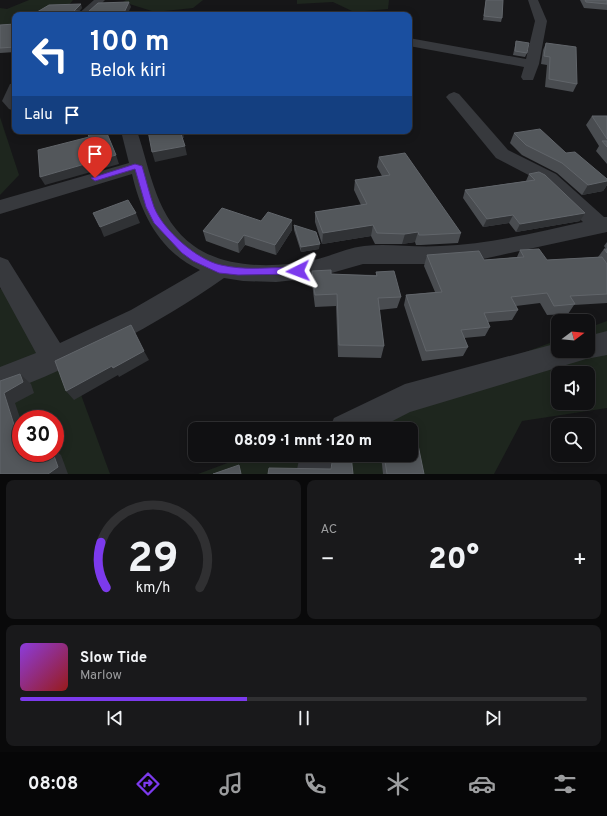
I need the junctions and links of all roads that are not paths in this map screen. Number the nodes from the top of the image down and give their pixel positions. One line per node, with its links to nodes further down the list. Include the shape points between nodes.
1 (100, 0): 3 (street)
2 (533, 0): 5 (street, via 541,21)
3 (86, 12)
4 (412, 43): 5 (street)
5 (532, 64): 6 (street)
6 (528, 78)
7 (454, 98): 11 (street, via 502,154 544,174)
8 (130, 134): 9 (street)
9 (138, 166): 10 (street); 13 (street, via 150,207 158,221 185,251)
10 (0, 207)
11 (603, 225): 13 (street, via 483,250 440,255 363,255 308,270 287,272 238,272)
12 (0, 266): 16 (street)
13 (219, 269): 16 (street, via 153,312)
14 (607, 343): 15 (street)
15 (595, 346)
16 (54, 358): 18 (street)
17 (551, 358): 19 (street, via 405,399)
18 (0, 381)
19 (359, 422)
20 (315, 462): 21 (street)
21 (313, 474)

